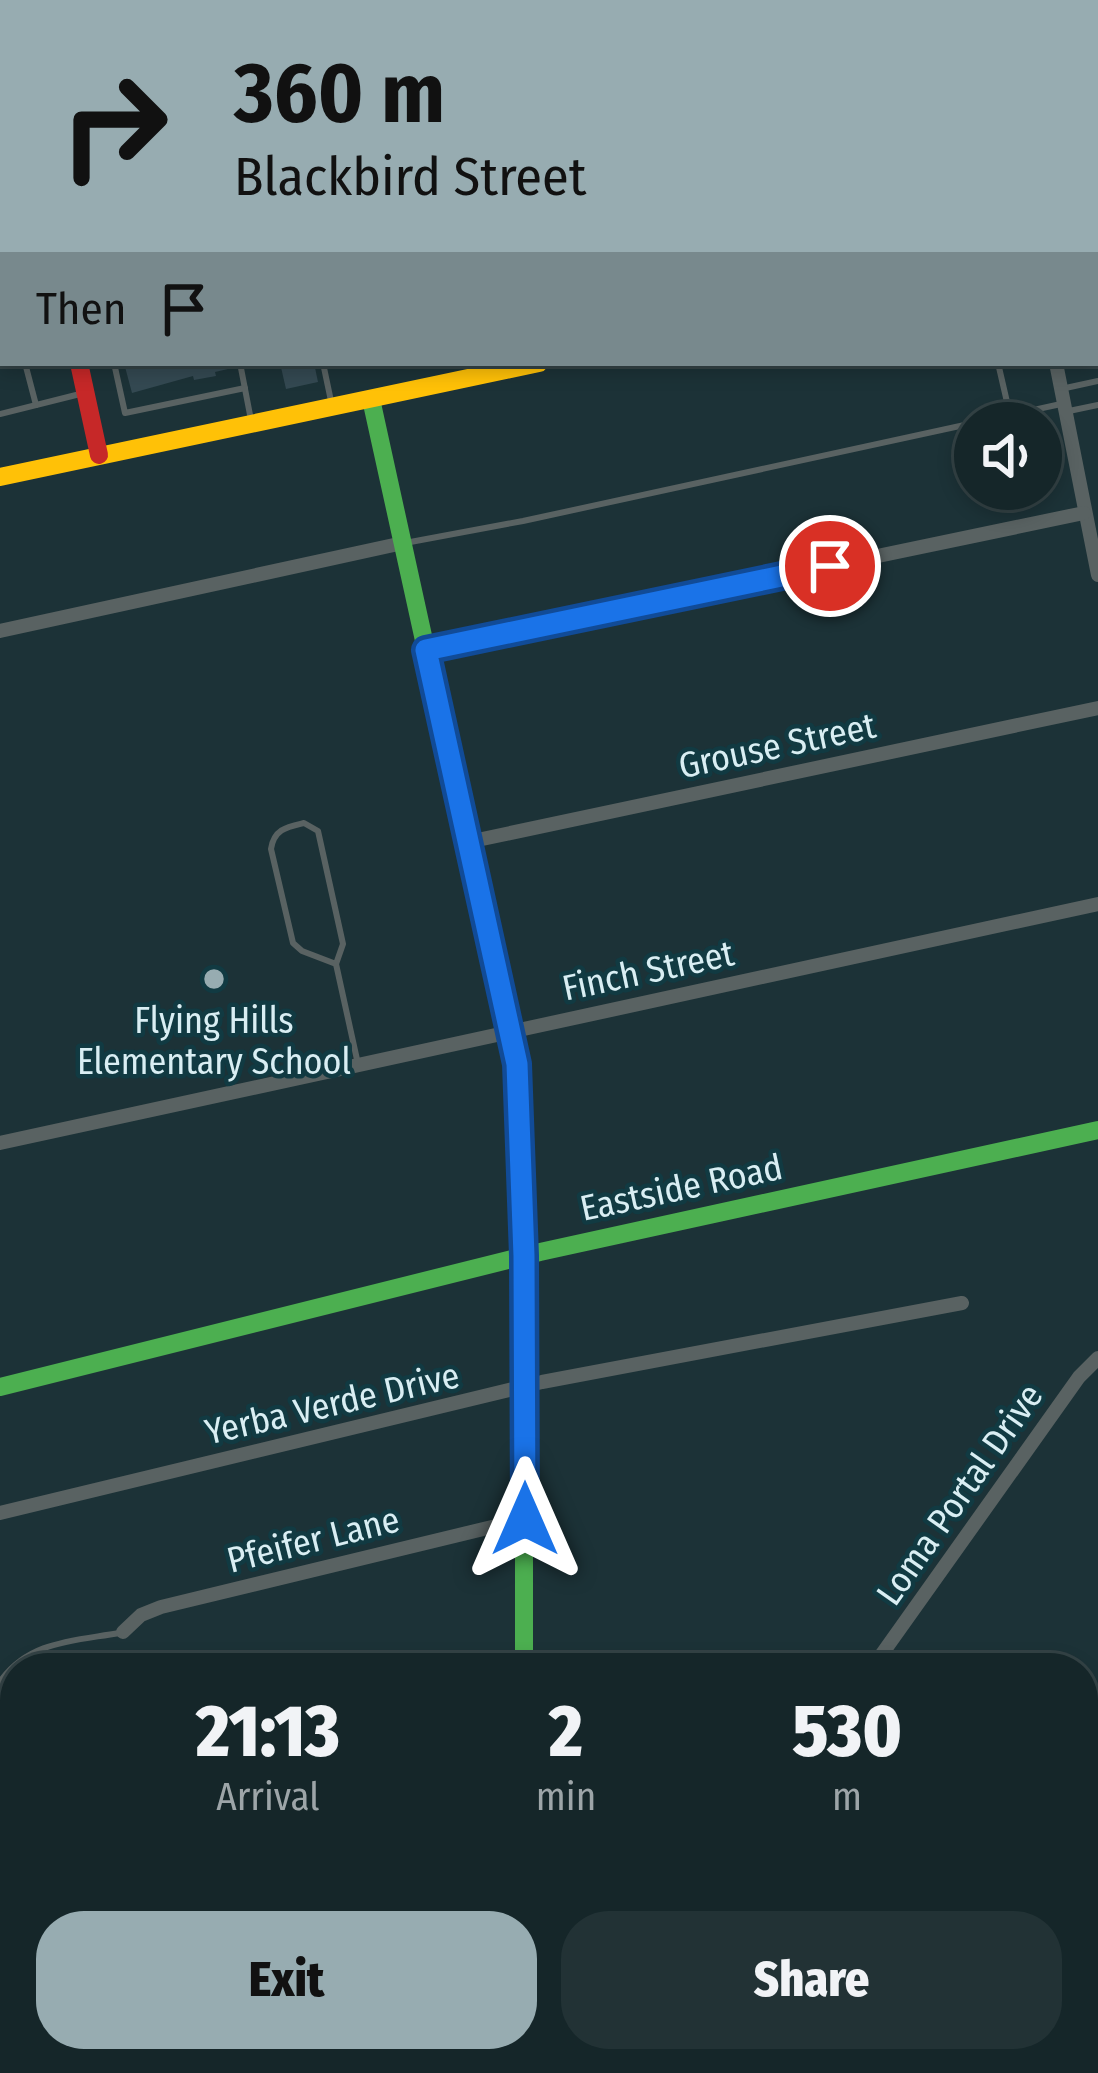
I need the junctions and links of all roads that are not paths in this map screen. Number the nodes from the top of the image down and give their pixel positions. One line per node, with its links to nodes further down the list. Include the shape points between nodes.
1 (26, 366): 17 (lane)
2 (80, 366): 12 (street)
3 (115, 366): 11 (lane, via 125,413)
4 (241, 366): 11 (lane)
5 (324, 366): 19 (lane)
6 (509, 366): 9 (street)
7 (999, 366): 15 (lane)
8 (1057, 366): 14 (street)
9 (469, 370): 13 (street)
10 (1098, 381): 14 (lane)
11 (245, 388): 21 (lane)
12 (85, 393): 17 (lane); 23 (street)
13 (371, 399): 19 (street); 26 (street)
14 (1064, 401): 16 (lane); 18 (lane); 25 (street)
15 (1007, 402)
16 (1060, 402)
17 (36, 405): 20 (lane)
18 (1098, 405)
19 (333, 406): 21 (street)
20 (0, 414)
21 (252, 423): 23 (street)
22 (954, 427): 26 (lane)
23 (98, 455): 24 (street)
24 (0, 477)
25 (1084, 513): 27 (street); 29 (street)
26 (403, 543): 28 (street); 29 (street)
27 (1098, 575)
28 (0, 632)
29 (426, 650): 31 (street)
30 (1098, 708): 31 (street, Grouse Street)
31 (468, 842): 34 (street)
32 (1098, 904): 34 (street, Finch Street)
33 (337, 964): 33 (lane, via 343,944 318,831 304,823 286,827 271,849 292,943); 35 (lane)
34 (508, 1030): 35 (street, Finch Street); 38 (street, via 517,1064)
35 (358, 1064): 37 (street, Finch Street)
36 (1098, 1130): 38 (street, Eastside Road)
37 (0, 1143)
38 (524, 1256): 41 (street, Eastside Road); 42 (street)
39 (962, 1303): 42 (street, Yerba Verde Drive)
40 (1098, 1358): 48 (street, Loma Portal Drive)
41 (0, 1387)
42 (524, 1387): 43 (street, Yerba Verde Drive); 44 (street)
43 (0, 1513)
44 (525, 1519): 45 (street, Pfeifer Lane, via 161,1607); 47 (street)
45 (123, 1633): 46 (lane)
46 (30, 1653)
47 (524, 1653)
48 (883, 1653)

